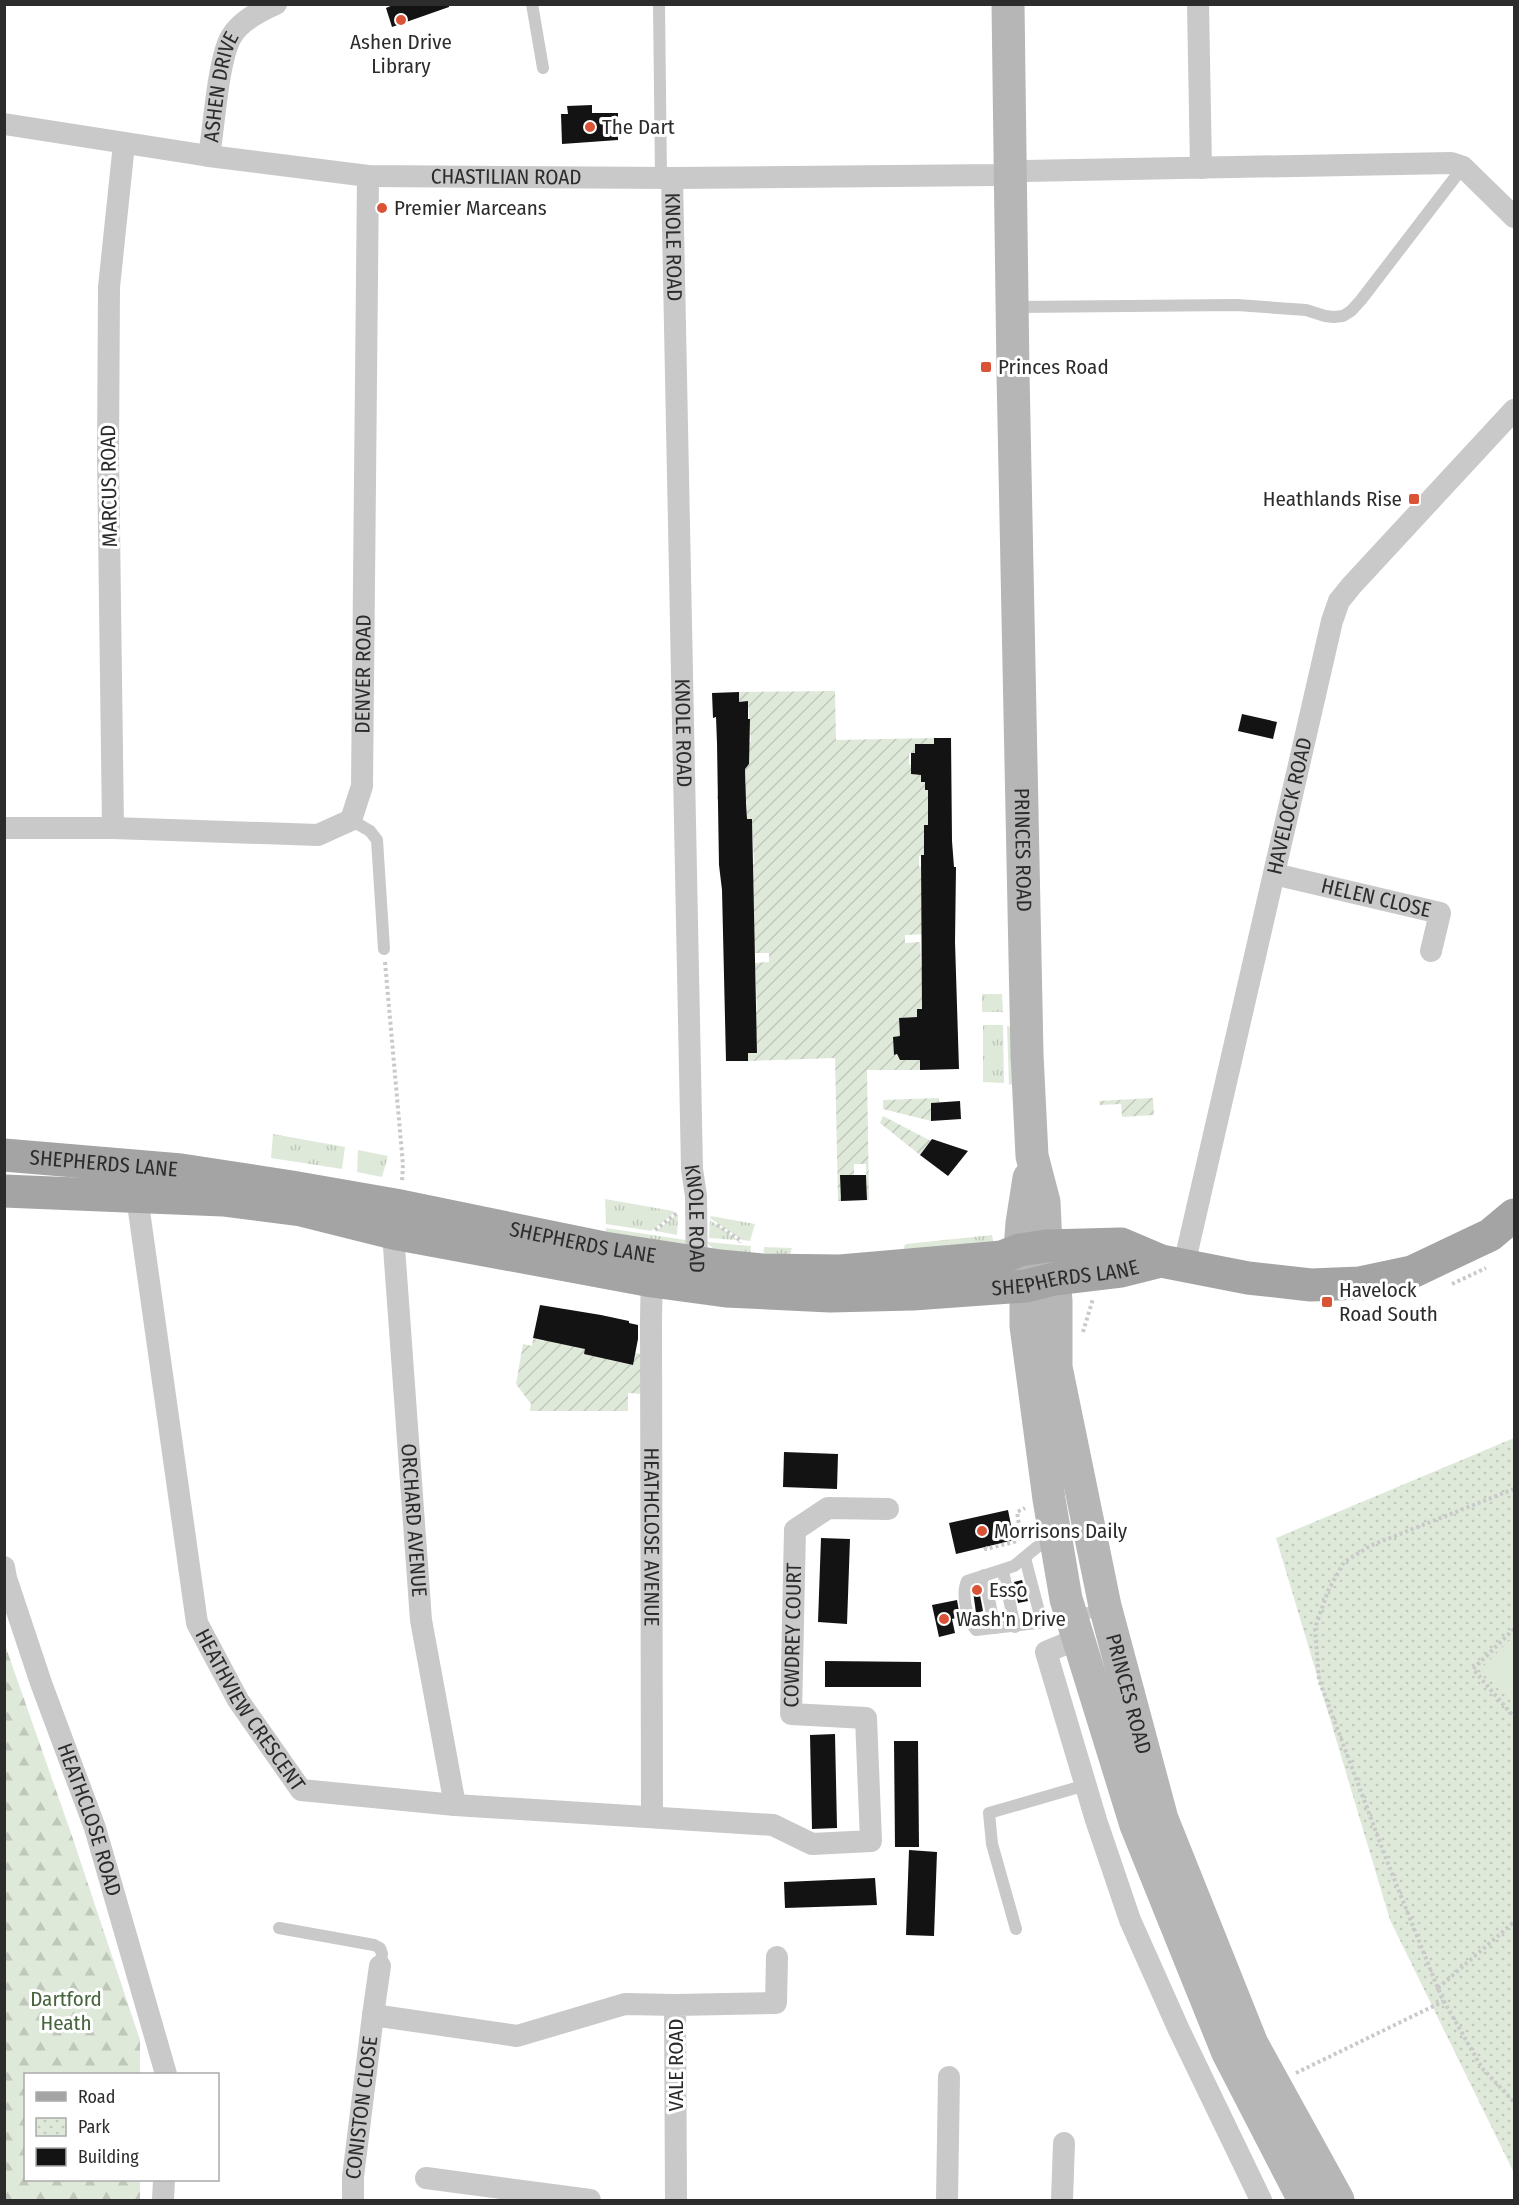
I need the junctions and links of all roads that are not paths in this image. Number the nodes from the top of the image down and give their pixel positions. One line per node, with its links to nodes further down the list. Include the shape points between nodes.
1 (276, 4): 9 (street, ASHEN DRIVE, via 246,21 232,36 225,55)
2 (532, 4): 6 (lane)
3 (659, 4): 14 (lane)
4 (1008, 4): 12 (main road, PRINCES ROAD)
5 (1198, 4): 11 (street)
6 (543, 68)
7 (4, 124): 8 (street, CHASTILIAN ROAD)
8 (124, 144): 9 (street, CHASTILIAN ROAD); 20 (street, MARCUS ROAD, via 109,287)
9 (209, 156): 13 (street, CHASTILIAN ROAD)
10 (1463, 167): 11 (street, via 1451,163); 15 (street); 16 (lane, via 1361,300 1343,316 1237,305)
11 (1201, 168): 12 (street)
12 (1010, 172): 14 (street, CHASTILIAN ROAD); 16 (main road, PRINCES ROAD)
13 (368, 176): 14 (street, CHASTILIAN ROAD); 18 (street, DENVER ROAD, via 362,786)
14 (667, 178): 32 (street, KNOLE ROAD, via 691,1205)
15 (1515, 217)
16 (1012, 307): 29 (main road, PRINCES ROAD, via 1032,1156 1022,1223)
17 (1515, 410): 21 (street, HAVELOCK ROAD, via 1339,601)
18 (351, 820): 20 (street, via 318,834); 22 (lane, via 377,840)
19 (4, 828): 20 (street)
20 (113, 828)
21 (1274, 874): 23 (street, HELEN CLOSE, via 1440,913); 31 (street, HAVELOCK ROAD)
22 (384, 949)
23 (1431, 951)
24 (4, 1155): 25 (main road, SHEPHERDS LANE)
25 (138, 1181): 26 (main road, SHEPHERDS LANE); 28 (main road, SHEPHERDS LANE, via 223,1200 301,1209); 30 (main road, SHEPHERDS LANE, via 182,1170 303,1189); 45 (street, HEATHVIEW CRESCENT, via 197,1623 238,1700 301,1790)
26 (4, 1191)
27 (1515, 1215): 31 (main road, SHEPHERDS LANE, via 1490,1235 1412,1272 1360,1283 1311,1285 1248,1278)
28 (393, 1233): 30 (main road, SHEPHERDS LANE); 45 (street, ORCHARD AVENUE, via 421,1620)
29 (1033, 1248): 31 (main road, SHEPHERDS LANE, via 1121,1244); 32 (main road, SHEPHERDS LANE, via 1002,1257 840,1271); 33 (main road, PRINCES ROAD)
30 (652, 1257): 32 (main road, SHEPHERDS LANE); 46 (street, HEATHCLOSE AVENUE)
31 (1173, 1263): 33 (main road, SHEPHERDS LANE)
32 (697, 1274): 33 (main road, SHEPHERDS LANE, via 726,1291 830,1296 913,1294)
33 (1040, 1282): 35 (main road, PRINCES ROAD, via 1056,1301 1056,1367); 35 (main road, PRINCES ROAD, via 1026,1326 1049,1499)
34 (888, 1509): 47 (street, COWDREY COURT, via 828,1508 795,1530 791,1714 866,1718)
35 (1072, 1535): 36 (lane, via 1037,1548); 40 (main road, PRINCES ROAD); 42 (main road, PRINCES ROAD)
36 (1025, 1558): 38 (lane); 42 (lane)
37 (4, 1567): 56 (street, HEATHCLOSE ROAD, via 41,1683 95,1828)
38 (1003, 1571): 39 (lane); 41 (lane)
39 (984, 1575): 43 (lane); 43 (lane, via 967,1581 964,1588 970,1624 976,1630)
40 (1105, 1606): 42 (lane); 69 (main road, PRINCES ROAD, via 1162,1819 1252,2044)
41 (1015, 1627): 42 (lane); 43 (lane)
42 (1064, 1627): 44 (street, PRINCES ROAD, via 1046,1652); 51 (main road, PRINCES ROAD)
43 (995, 1628)
44 (1086, 1785): 49 (lane, via 989,1813 992,1844); 53 (street, PRINCES ROAD, via 1130,1920)
45 (455, 1805): 46 (street, HEATHVIEW CRESCENT)
46 (652, 1817): 47 (street, HEATHVIEW CRESCENT, via 773,1825 812,1844)
47 (871, 1841)
48 (279, 1928): 52 (lane, via 380,1948)
49 (1016, 1929)
50 (777, 1957): 54 (street, VALE ROAD, via 776,2003)
51 (1190, 1960): 53 (street); 68 (main road, PRINCES ROAD, via 1228,2054)
52 (380, 1966): 55 (street, CONISTON CLOSE)
53 (1154, 1975): 67 (street, PRINCES ROAD)
54 (675, 2005): 55 (street, CONISTON CLOSE, via 625,2004 517,2036); 64 (street, VALE ROAD)
55 (373, 2015): 62 (street, CONISTON CLOSE)
56 (166, 2073)
57 (949, 2077): 65 (street)
58 (1064, 2143): 66 (street)
59 (426, 2178): 63 (street)
60 (164, 2181): 61 (street)
61 (163, 2200)
62 (353, 2200)
63 (590, 2200)
64 (676, 2200)
65 (946, 2200)
66 (1062, 2200)
67 (1262, 2200)
68 (1304, 2200)
69 (1338, 2200)

